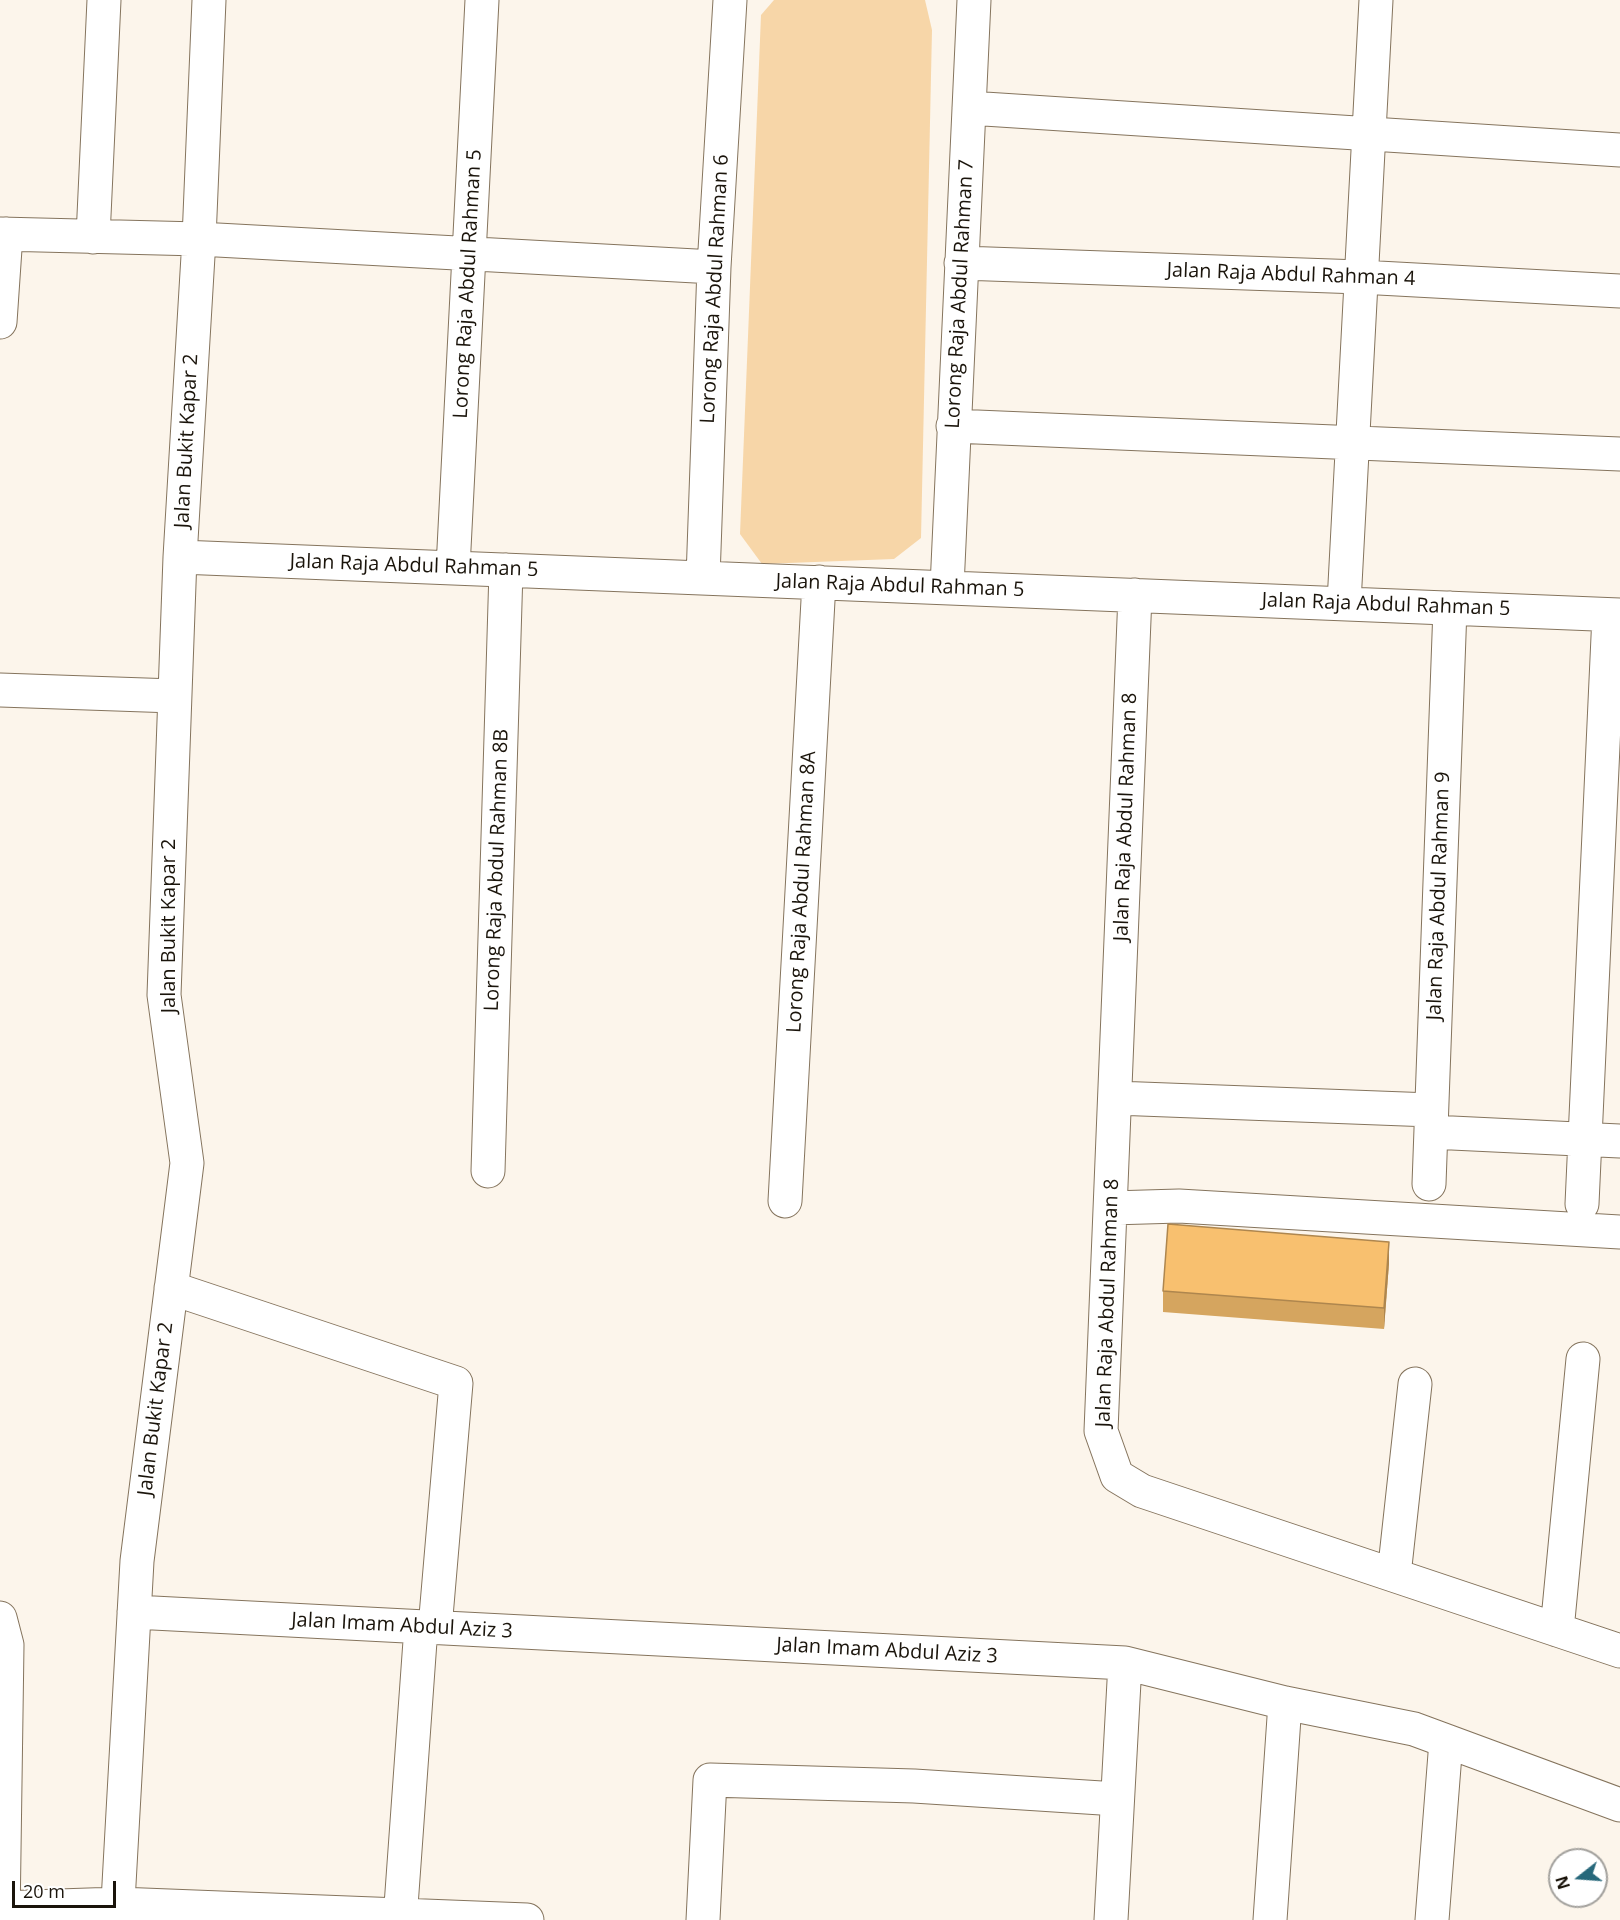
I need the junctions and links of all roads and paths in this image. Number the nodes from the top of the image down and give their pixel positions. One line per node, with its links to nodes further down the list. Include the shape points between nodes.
1 (104, 0): 11 (street)
2 (209, 0): 12 (street, Jalan Bukit Kapar 2)
3 (482, 0): 13 (street, Lorong Raja Abdul Rahman 5)
4 (730, 0): 15 (street, Lorong Raja Abdul Rahman 6)
5 (974, 0): 7 (street, Lorong Raja Abdul Rahman 7)
6 (1376, 0): 8 (street)
7 (969, 108): 8 (street); 14 (street, Lorong Raja Abdul Rahman 7)
8 (1368, 134): 9 (street); 16 (street)
9 (1620, 150)
10 (3, 234): 11 (street); 18 (street)
11 (93, 237): 12 (street)
12 (199, 239): 13 (street); 22 (street, Jalan Bukit Kapar 2)
13 (469, 254): 15 (street); 23 (street, Lorong Raja Abdul Rahman 5)
14 (961, 263): 16 (street, Jalan Raja Abdul Rahman 4); 19 (street, Lorong Raja Abdul Rahman 7)
15 (714, 267): 25 (street, Lorong Raja Abdul Rahman 6)
16 (1360, 277): 17 (street, Jalan Raja Abdul Rahman 4); 20 (street)
17 (1620, 291)
18 (0, 322)
19 (953, 426): 20 (street); 27 (street, Lorong Raja Abdul Rahman 7)
20 (1351, 442): 21 (street); 29 (street)
21 (1620, 454)
22 (180, 557): 23 (street, Jalan Raja Abdul Rahman 5); 33 (street, Jalan Bukit Kapar 2)
23 (453, 568): 24 (street, Jalan Raja Abdul Rahman 5)
24 (506, 570): 25 (street, Jalan Raja Abdul Rahman 5); 38 (street, Lorong Raja Abdul Rahman 8B)
25 (703, 578): 26 (street, Jalan Raja Abdul Rahman 5)
26 (819, 582): 27 (street, Jalan Raja Abdul Rahman 5); 40 (street, Lorong Raja Abdul Rahman 8A)
27 (947, 587): 28 (street, Jalan Raja Abdul Rahman 5)
28 (1135, 595): 29 (street, Jalan Raja Abdul Rahman 5); 34 (street, Jalan Raja Abdul Rahman 8)
29 (1344, 603): 30 (street, Jalan Raja Abdul Rahman 5)
30 (1450, 608): 31 (street, Jalan Raja Abdul Rahman 5); 35 (street, Jalan Raja Abdul Rahman 9)
31 (1615, 615): 36 (street)
32 (0, 690): 33 (street)
33 (174, 696): 44 (street, Jalan Bukit Kapar 2, via 164,995 187,1163)
34 (1115, 1098): 35 (street); 42 (street, Jalan Raja Abdul Rahman 8)
35 (1431, 1121): 36 (street); 39 (street, Jalan Raja Abdul Rahman 9)
36 (1585, 1139): 37 (street); 41 (street)
37 (1620, 1141)
38 (488, 1171)
39 (1429, 1184)
40 (785, 1201)
41 (1582, 1204)
42 (1111, 1208): 43 (street, via 1179,1206); 47 (street, Jalan Raja Abdul Rahman 8, via 1101,1431 1117,1476 1142,1491)
43 (1620, 1232)
44 (171, 1288): 48 (street, Jalan Bukit Kapar 2); 50 (street, via 456,1383)
45 (1583, 1359): 51 (street)
46 (1415, 1384): 47 (street)
47 (1394, 1575): 51 (street, Jalan Raja Abdul Rahman 8)
48 (134, 1612): 50 (street, Jalan Imam Abdul Aziz 3); 59 (street, Jalan Bukit Kapar 2)
49 (0, 1618): 58 (street, via 7,1646)
50 (428, 1627): 53 (street, Jalan Imam Abdul Aziz 3); 60 (street)
51 (1557, 1630): 52 (street, Jalan Raja Abdul Rahman 8)
52 (1620, 1651)
53 (1125, 1663): 54 (street, Jalan Imam Abdul Aziz 3); 56 (street)
54 (1286, 1703): 55 (street, Jalan Imam Abdul Aziz 3, via 1414,1729); 64 (street)
55 (1446, 1741): 57 (street, Jalan Imam Abdul Aziz 3); 65 (street)
56 (1117, 1799): 62 (street, via 914,1786 710,1780); 63 (street)
57 (1620, 1805)
58 (2, 1912): 59 (street)
59 (117, 1912): 60 (street)
60 (400, 1917): 61 (street)
61 (527, 1920)
62 (703, 1920)
63 (1111, 1920)
64 (1270, 1920)
65 (1432, 1920)

